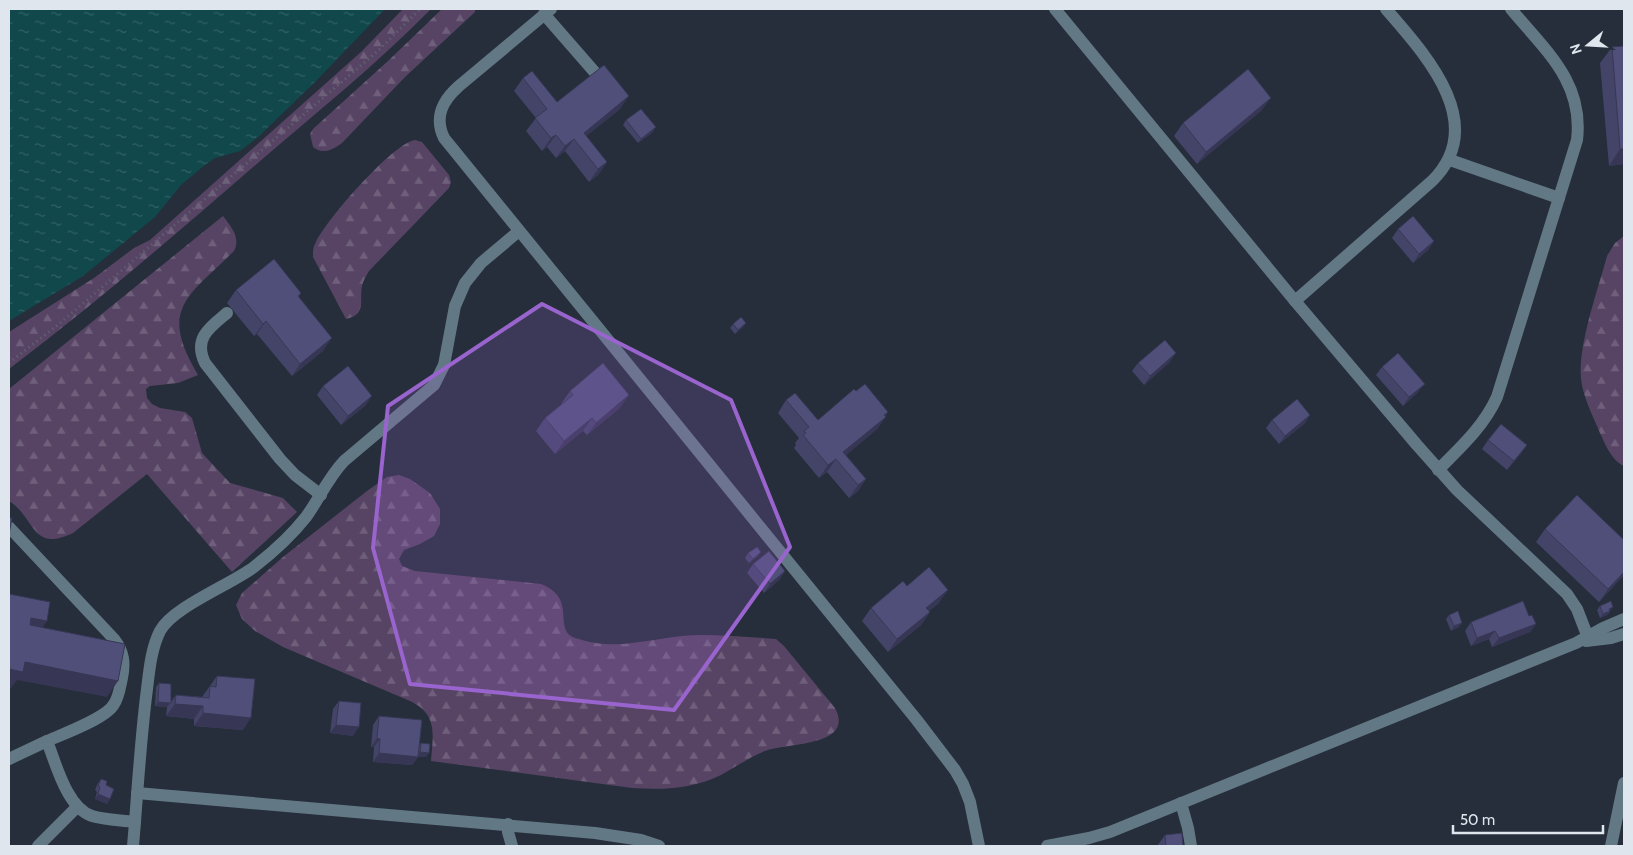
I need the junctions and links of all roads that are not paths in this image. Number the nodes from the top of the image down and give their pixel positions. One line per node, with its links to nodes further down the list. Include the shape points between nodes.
1 (1055, 9): 9 (lane)
2 (1386, 9): 6 (lane, via 1426,55 1442,82 1454,118)
3 (1511, 9): 7 (lane, via 1562,71 1575,100 1579,118 1577,140)
4 (547, 12): 5 (lane); 8 (lane, via 454,90 439,114 440,129 446,142)
5 (615, 95)
6 (1450, 160): 7 (lane); 9 (lane, via 1441,173)
7 (1559, 198): 11 (lane, via 1494,404 1471,437)
8 (519, 231): 12 (lane, via 481,263 465,283 455,306 444,365 434,385 344,461); 29 (lane, via 956,770 968,796)
9 (1296, 301): 11 (lane)
10 (227, 313): 12 (lane, via 208,329 202,339 200,350 205,363 280,460)
11 (1438, 470): 16 (lane, via 1566,594 1577,609)
12 (321, 495): 20 (lane, via 292,533 259,563 180,612 163,627 156,641 149,674)
13 (9, 527): 17 (lane, via 114,639 123,654 123,671 113,707 98,718)
14 (1624, 620): 16 (lane, via 1603,628)
15 (1624, 634): 16 (lane)
16 (1589, 639): 21 (lane)
17 (47, 741): 18 (lane); 22 (lane)
18 (9, 759)
19 (1624, 783): 32 (lane)
20 (137, 793): 23 (lane); 24 (lane)
21 (1182, 803): 30 (lane, via 1110,832); 31 (lane)
22 (77, 807): 23 (lane, via 92,816); 25 (lane)
23 (135, 822): 26 (lane)
24 (508, 824): 27 (lane); 28 (lane, via 622,836)
25 (38, 846)
26 (133, 846)
27 (512, 846)
28 (658, 846)
29 (979, 846)
30 (1047, 846)
31 (1191, 846)
32 (1611, 846)

